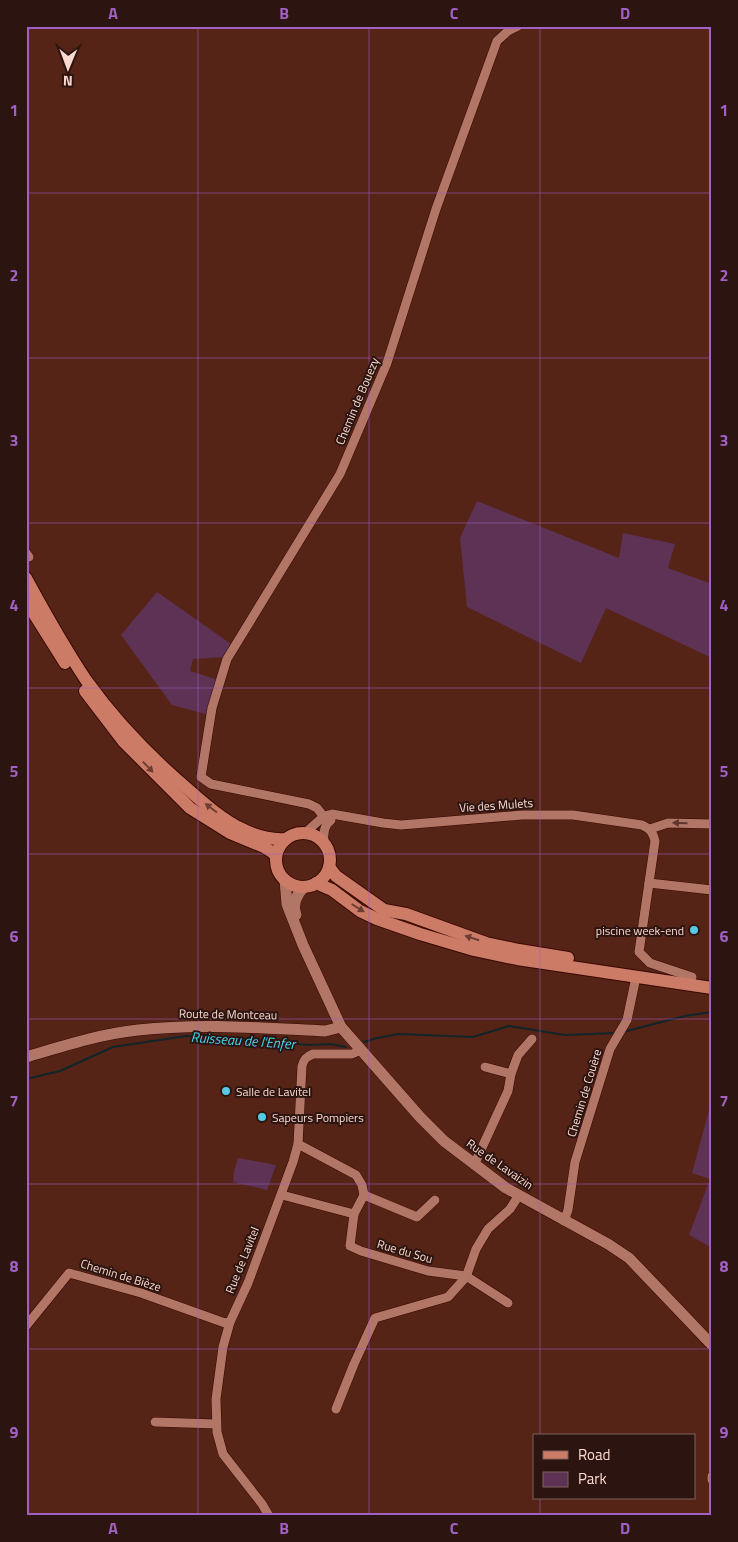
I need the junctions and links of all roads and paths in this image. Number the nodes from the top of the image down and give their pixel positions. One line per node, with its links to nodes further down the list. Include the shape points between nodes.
1 (518, 26): 4 (street, Chemin de Bouezy, via 497,41 436,209 387,363 340,474 227,659 212,708 201,777 211,784 309,804)
2 (26, 578): 8 (main road, one-way to 2, via 257,835 221,816 182,785 129,735 66,649)
3 (26, 601): 10 (main road, one-way to 10, via 98,710 174,794 195,812)
4 (326, 819): 6 (street, Vie des Mulets, via 332,814 401,825 522,815 573,815 642,825); 7 (street); 9 (street)
5 (712, 824): 6 (street, one-way to 6, via 668,823)
6 (650, 829): 13 (street, via 655,841)
7 (305, 833): 8 (main road); 9 (main road)
8 (286, 839): 10 (main road)
9 (324, 843): 11 (main road, via 329,854)
10 (276, 856): 12 (main road, via 278,869)
11 (329, 867): 14 (main road, via 322,879); 18 (main road, one-way to 11, via 486,942 406,914 384,910 343,882)
12 (285, 880): 14 (main road, via 290,884); 16 (main road, Rue de Lavaizin, via 287,904)
13 (649, 883): 15 (street); 18 (street, via 639,952 650,963)
14 (310, 885): 16 (main road, Rue de Lavaizin, via 296,896 294,906); 17 (main road, one-way to 17, via 332,890 369,915 445,942 517,959)
15 (712, 890)
16 (314, 966): 21 (main road, Rue de Lavaizin)
17 (636, 977): 20 (main road); 34 (street, Chemin de Couère, via 627,1020 610,1049 576,1162)
18 (692, 977): 19 (main road)
19 (712, 980)
20 (712, 988)
21 (341, 1027): 23 (main road, Rue de Lavaizin); 24 (main road, Route de Montceau, via 325,1031 190,1026 136,1030 78,1041)
22 (532, 1039): 26 (street, via 518,1055)
23 (361, 1050): 27 (street, Rue de Lavitel, via 352,1054 313,1054 304,1060); 28 (main road, Rue de Lavaizin, via 431,1128)
24 (26, 1057)
25 (485, 1067): 26 (street)
26 (511, 1074): 28 (street, via 508,1091)
27 (298, 1144): 29 (street, Rue de Lavitel); 30 (street, via 356,1175)
28 (474, 1165): 31 (main road, Rue de Lavaizin)
29 (282, 1195): 33 (street); 37 (street, Rue de Lavitel)
30 (364, 1195): 32 (street, via 417,1217); 33 (street, Rue du Sou)
31 (519, 1195): 34 (main road, Rue de Lavaizin); 35 (street, via 510,1209 488,1228)
32 (435, 1200)
33 (354, 1214): 35 (street, Rue du Sou, via 350,1246 428,1271)
34 (564, 1221): 39 (main road, Rue de Lavaizin, via 629,1258)
35 (466, 1276): 36 (street, Rue du Sou); 40 (street, via 448,1297 375,1318)
36 (508, 1303)
37 (230, 1322): 38 (street, Chemin de Bièze, via 69,1273); 42 (street, Rue de Lavitel, via 219,1374)
38 (26, 1326)
39 (712, 1345)
40 (336, 1408)
41 (155, 1422): 42 (street)
42 (216, 1424): 43 (street, Rue de Lavitel, via 223,1454)
43 (269, 1516)

